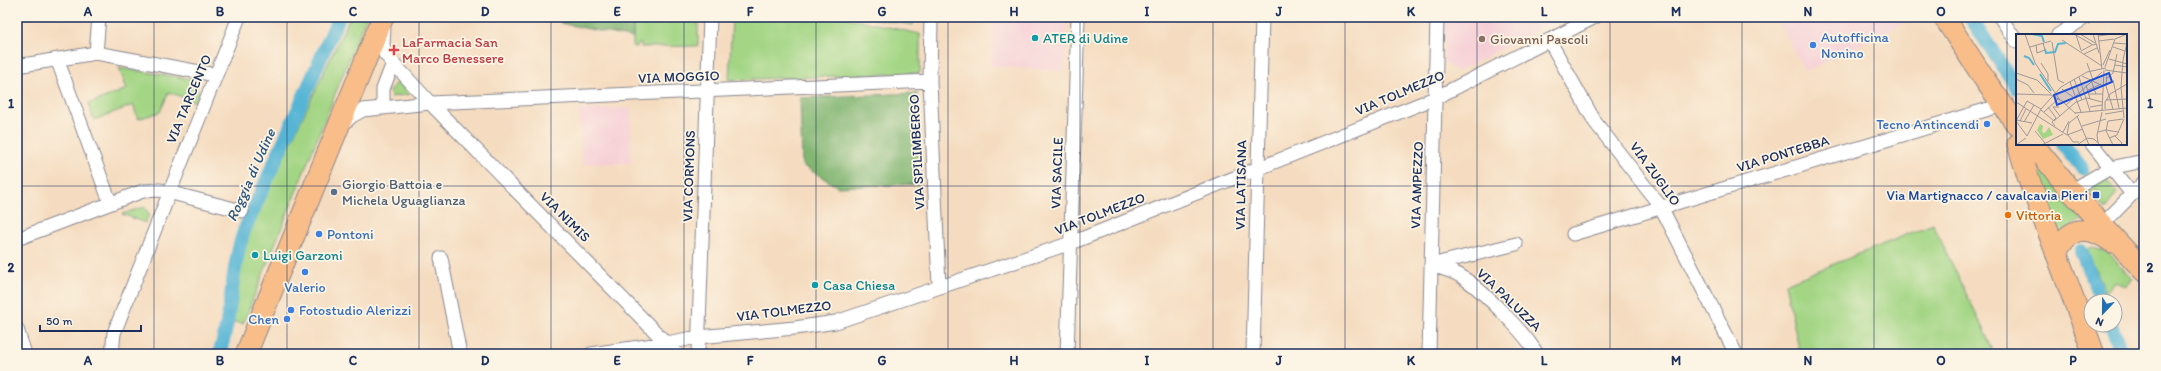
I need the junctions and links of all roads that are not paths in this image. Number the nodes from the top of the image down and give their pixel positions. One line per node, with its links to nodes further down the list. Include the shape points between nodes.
1 (99, 17): 16 (street)
2 (239, 17): 20 (street, VIA TARCENTO)
3 (384, 17): 18 (street, VIA NIMIS, via 383,49); 27 (main road)
4 (710, 17): 22 (street, VIA CORMONS)
5 (931, 17): 21 (street, VIA SPILIMBERGO)
6 (1078, 17): 44 (street, VIA SACILE)
7 (1262, 17): 32 (street, VIA LATISANA)
8 (1437, 17): 23 (street, VIA AMPEZZO)
9 (1595, 17): 14 (street, VIA TOLMEZZO)
10 (1944, 17): 26 (main road)
11 (2000, 17): 15 (street)
12 (2086, 17): 13 (street)
13 (2060, 34)
14 (1549, 40): 23 (street, VIA TOLMEZZO); 39 (street, VIA ZUGLIO, via 1595,122)
15 (2016, 41)
16 (96, 53): 17 (street); 20 (street)
17 (57, 59): 19 (street); 38 (street)
18 (393, 63): 24 (street, VIA NIMIS); 25 (street, via 383,89)
19 (17, 66)
20 (216, 75): 36 (street, VIA TARCENTO)
21 (930, 81): 22 (street, VIA MOGGIO); 51 (street, VIA SPILIMBERGO)
22 (708, 92): 24 (street, VIA MOGGIO); 53 (street, VIA CORMONS)
23 (1435, 98): 32 (street, VIA TOLMEZZO); 49 (street, VIA AMPEZZO)
24 (430, 103): 25 (street); 54 (street, VIA NIMIS)
25 (383, 108): 27 (street, via 364,110 352,116)
26 (2012, 122): 39 (street, VIA PONTEBBA)
27 (336, 131): 58 (main road)
28 (2018, 145): 46 (main road)
29 (2034, 145): 35 (main road)
30 (2093, 145): 33 (street)
31 (2144, 161): 33 (street)
32 (1258, 168): 44 (street, VIA TOLMEZZO); 64 (street, VIA LATISANA)
33 (2110, 168): 35 (street); 37 (street)
34 (2144, 182): 37 (street)
35 (2071, 191): 41 (main road)
36 (168, 192): 38 (street, via 143,190); 40 (street); 57 (street, VIA TARCENTO, via 114,333)
37 (2132, 194): 41 (street)
38 (110, 202): 43 (street)
39 (1661, 207): 42 (street, VIA PONTEBBA); 67 (street, VIA ZUGLIO)
40 (242, 212)
41 (2102, 225): 47 (main road)
42 (1573, 234)
43 (17, 239)
44 (1071, 243): 51 (street, VIA TOLMEZZO); 63 (street, VIA SACILE)
45 (1516, 244): 49 (street)
46 (2056, 253): 47 (main road, via 2068,235 2084,230 2099,234); 68 (main road)
47 (2127, 253): 50 (main road)
48 (440, 258): 59 (street)
49 (1431, 265): 65 (street, VIA AMPEZZO); 66 (street, VIA PALUZZA, via 1453,272 1475,287 1530,342)
50 (2144, 270)
51 (940, 286): 53 (street, VIA TOLMEZZO, via 836,322)
52 (17, 329): 56 (street)
53 (698, 337): 54 (street, VIA TOLMEZZO); 62 (street)
54 (667, 343): 55 (street, VIA TOLMEZZO); 61 (street, VIA NIMIS)
55 (629, 352): 60 (street, VIA TOLMEZZO)
56 (25, 354)
57 (112, 354)
58 (246, 354)
59 (460, 354)
60 (591, 354)
61 (677, 354)
62 (698, 354)
63 (1067, 354)
64 (1253, 354)
65 (1429, 354)
66 (1537, 354)
67 (1736, 354)
68 (2094, 354)

